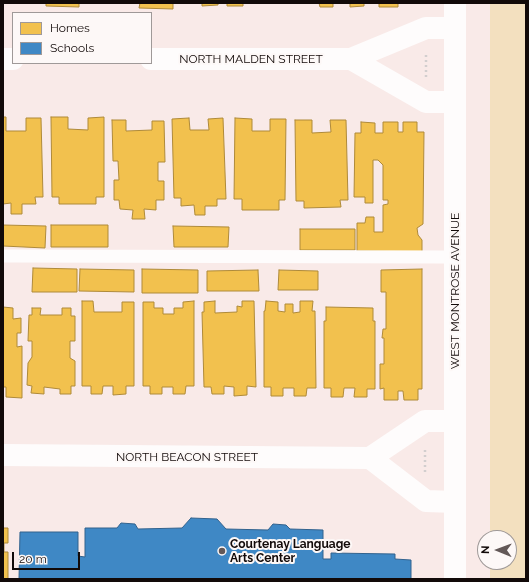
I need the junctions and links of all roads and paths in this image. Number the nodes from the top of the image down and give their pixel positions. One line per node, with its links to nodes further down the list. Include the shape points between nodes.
1 (455, 3): 2 (street, WEST MONTROSE AVENUE)
2 (455, 28): 5 (street, NORTH MALDEN STREET, via 426,28); 7 (street, WEST MONTROSE AVENUE)
3 (426, 50): 6 (path)
4 (152, 59): 5 (street, NORTH MALDEN STREET)
5 (351, 60): 7 (street, NORTH MALDEN STREET, via 426,102)
6 (426, 78)
7 (455, 102): 9 (street, WEST MONTROSE AVENUE)
8 (3, 256): 9 (lane)
9 (455, 257): 10 (street, WEST MONTROSE AVENUE)
10 (455, 421): 13 (street, via 425,421); 15 (street, WEST MONTROSE AVENUE)
11 (425, 446): 14 (path)
12 (3, 455): 13 (street, NORTH BEACON STREET)
13 (370, 458): 15 (street, via 426,501)
14 (425, 477)
15 (455, 502): 16 (street, WEST MONTROSE AVENUE)
16 (455, 579)

